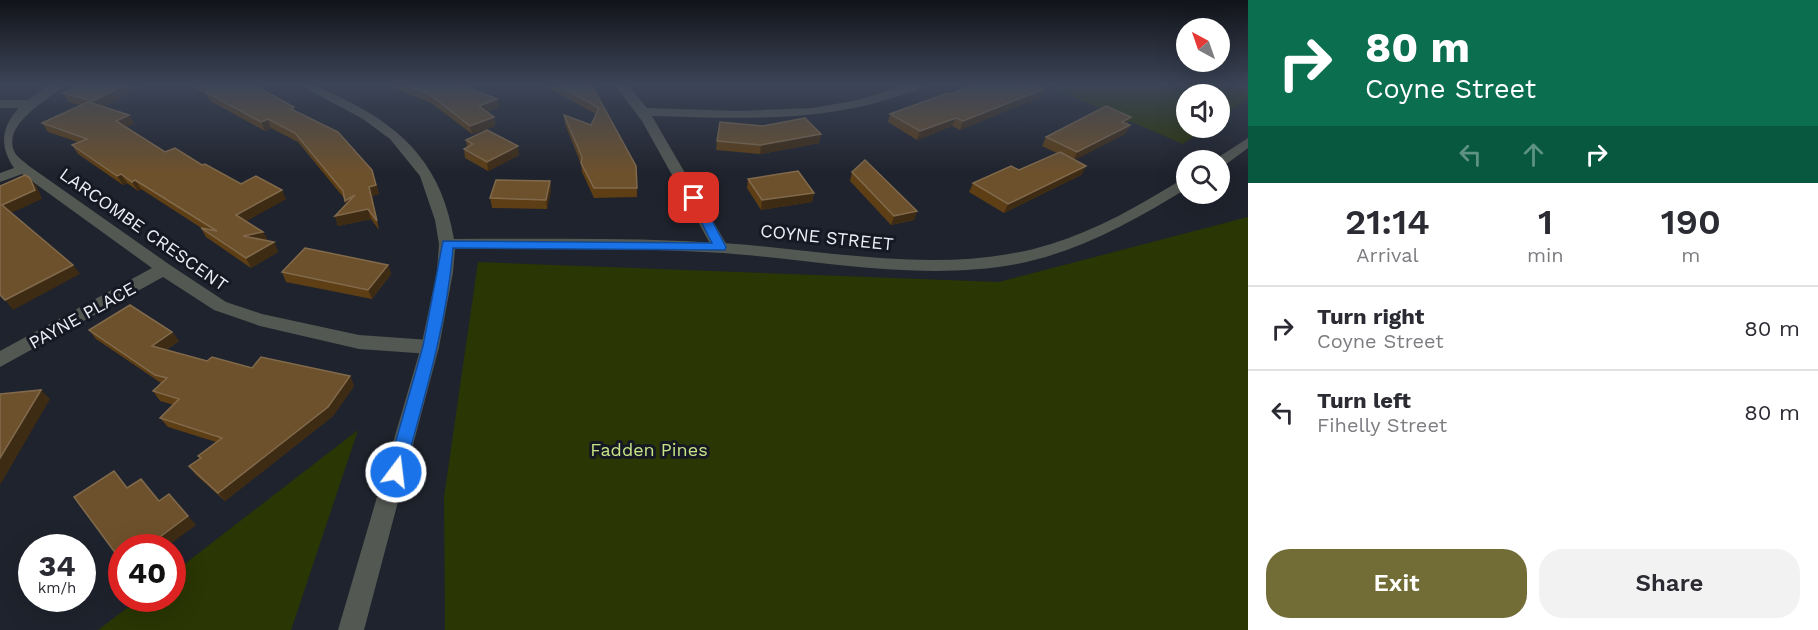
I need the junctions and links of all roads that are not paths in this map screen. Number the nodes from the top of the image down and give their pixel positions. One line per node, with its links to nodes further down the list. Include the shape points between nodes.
1 (20, 113): 8 (street, LARCOMBE CRESCENT, via 5,139 8,153)
2 (363, 113): 11 (street, via 395,136 427,175)
3 (644, 113): 12 (street)
4 (721, 113): 5 (street)
5 (768, 113)
6 (1248, 142): 7 (street)
7 (1230, 155)
8 (24, 169): 9 (street); 13 (street, LARCOMBE CRESCENT)
9 (0, 178)
10 (1176, 188): 12 (street, COYNE STREET, via 1080,239 1023,257 912,265)
11 (447, 244): 12 (street, COYNE STREET); 14 (street)
12 (720, 247)
13 (164, 269): 14 (street, LARCOMBE CRESCENT, via 220,306 260,320 359,342); 15 (street, PAYNE PLACE)
14 (430, 346): 16 (street)
15 (0, 360)
16 (353, 623)

